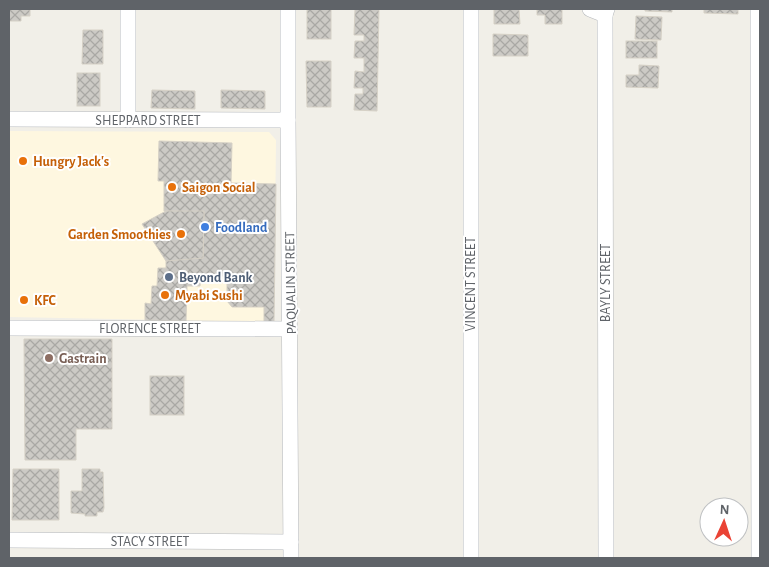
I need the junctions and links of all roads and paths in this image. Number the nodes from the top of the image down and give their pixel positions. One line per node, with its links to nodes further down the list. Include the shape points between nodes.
1 (128, 9): 9 (street)
2 (288, 9): 10 (street, PAQUALIN STREET)
3 (470, 9): 16 (street, VINCENT STREET)
4 (590, 9): 6 (street)
5 (758, 9): 7 (street)
6 (606, 12): 17 (street, BAYLY STREET)
7 (759, 111): 18 (street)
8 (9, 119): 9 (street, SHEPPARD STREET)
9 (128, 120): 10 (street, SHEPPARD STREET)
10 (288, 120): 12 (street, PAQUALIN STREET)
11 (9, 328): 12 (street, FLORENCE STREET)
12 (290, 329): 14 (street, PAQUALIN STREET)
13 (9, 540): 14 (street, STACY STREET)
14 (291, 542): 15 (street, PAQUALIN STREET)
15 (291, 558)
16 (471, 558)
17 (606, 558)
18 (759, 558)

